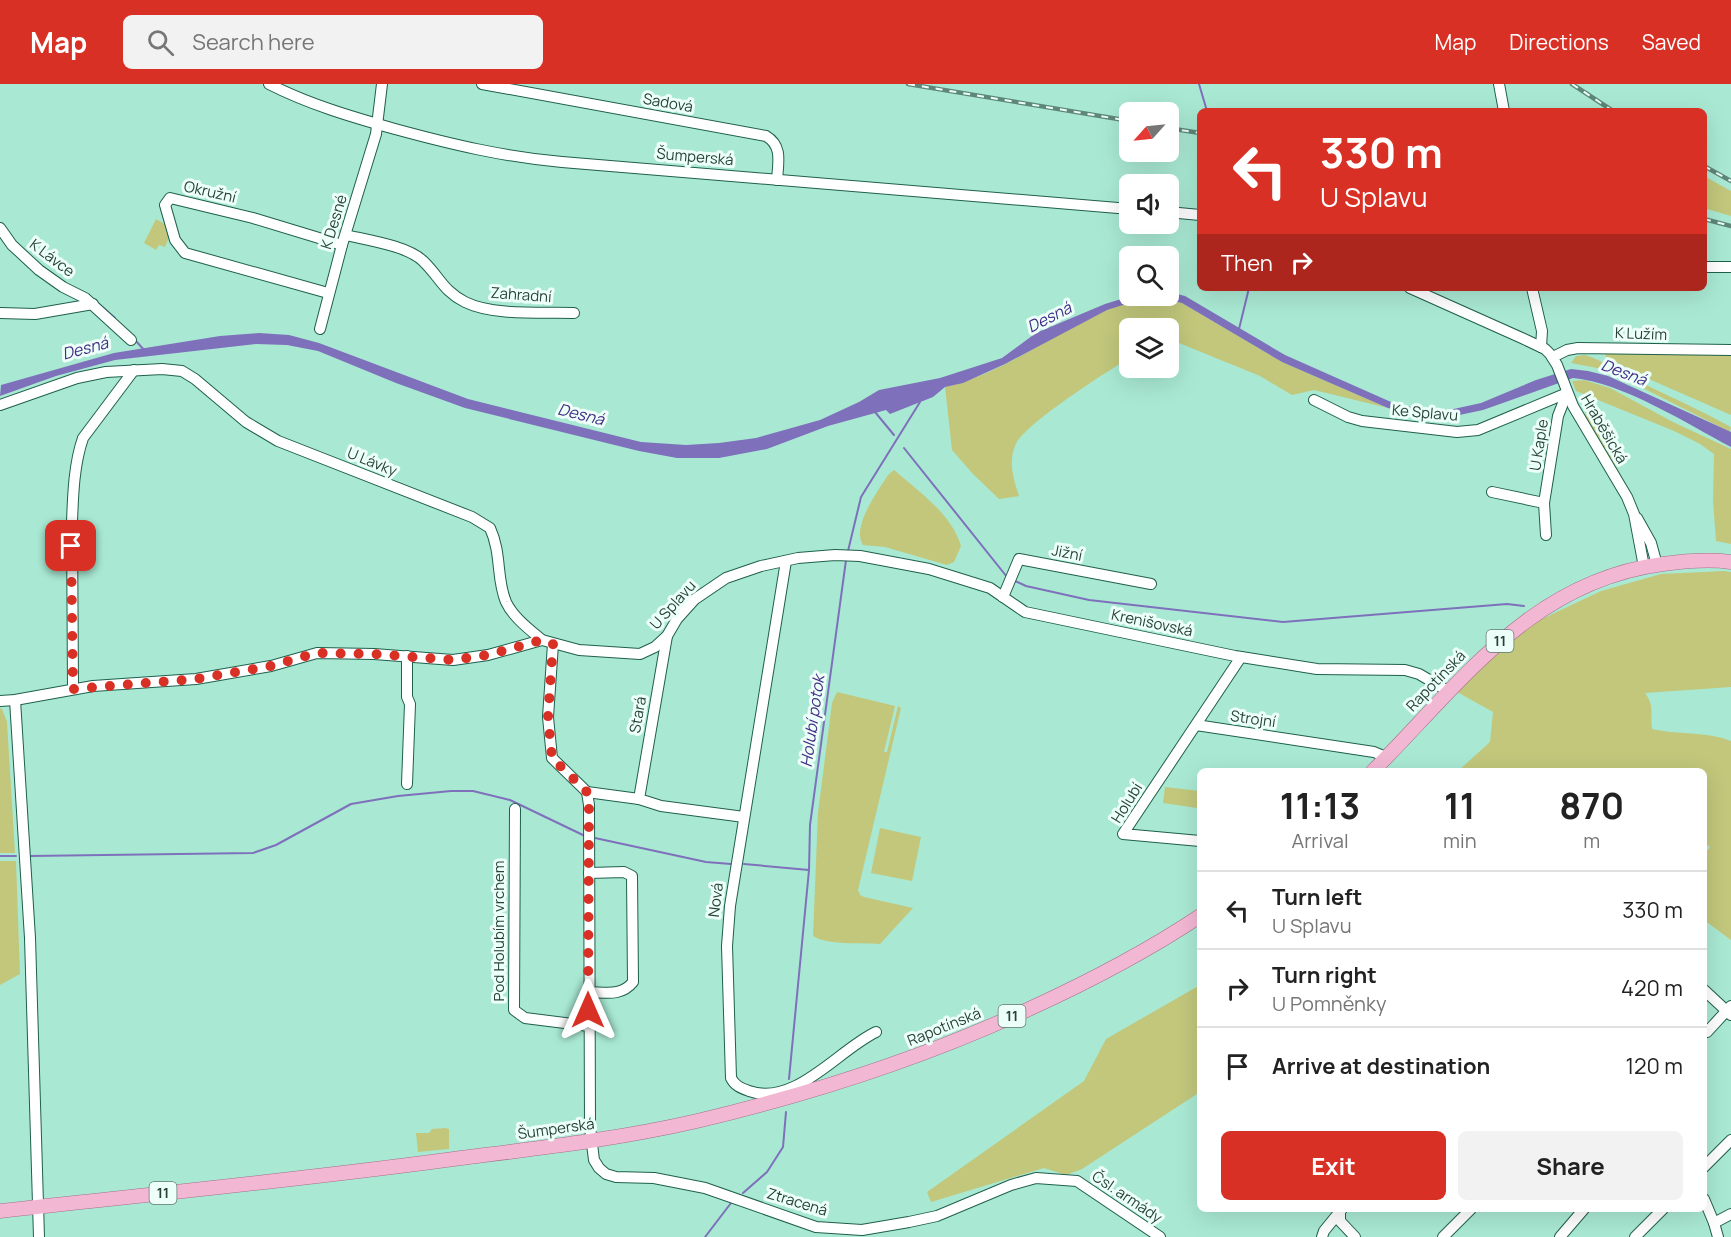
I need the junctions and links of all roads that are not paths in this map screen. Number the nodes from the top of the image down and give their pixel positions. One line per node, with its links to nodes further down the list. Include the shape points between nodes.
1 (269, 84): 6 (street, Šumperská, via 319,106)
2 (382, 84): 6 (street)
3 (482, 84): 7 (street, Sadová, via 766,136 778,152)
4 (1499, 84): 5 (street)
5 (1503, 108)
6 (378, 124): 7 (street, Šumperská, via 468,148 537,160); 12 (street, K Desné)
7 (777, 180): 8 (street, Šumperská)
8 (1119, 208)
9 (1179, 213): 10 (street)
10 (1197, 215)
11 (0, 228): 18 (street, K Lávce, via 39,270)
12 (344, 240): 17 (street, K Desné); 17 (street, Okružní, via 170,198 165,205 175,240 185,253); 20 (street, Zahradní, via 410,252 422,260 446,290 466,303 495,310)
13 (1707, 267): 14 (street)
14 (1731, 267)
15 (1417, 291): 23 (street)
16 (1533, 291): 23 (street)
17 (328, 294): 21 (street, K Desné)
18 (89, 301): 19 (street, via 35,314); 22 (street, K Lávce)
19 (0, 313)
20 (574, 313)
21 (320, 328)
22 (130, 340)
23 (1542, 347): 25 (street)
24 (1731, 350): 25 (street, K Lužím, via 1578,348)
25 (1553, 357): 27 (street, Hraběšická)
26 (134, 370): 29 (street, via 77,378); 40 (street, U Lávky, via 182,371 246,422 278,441 472,517 490,528 499,555 505,599 520,621); 44 (street, via 83,438 79,450 72,522)
27 (1566, 389): 28 (street, Ke Splavu, via 1478,430 1457,432 1362,421); 31 (street, U Kaple); 36 (street, Hraběšická, via 1651,543)
28 (1314, 400)
29 (0, 405)
30 (1492, 492): 31 (street)
31 (1544, 503): 32 (street, U Kaple)
32 (1546, 535)
33 (855, 555): 34 (street, U Splavu); 38 (street, Krenišovská, via 929,569 990,588)
34 (786, 561): 39 (street, U Splavu, via 735,574 716,584 695,599); 55 (street, Nová)
35 (1731, 562): 36 (main road, Rapotínská / 11)
36 (1650, 566): 45 (main road, Rapotínská / 11, via 1587,585 1544,608 1498,643)
37 (1151, 584): 38 (street, Jižní, via 1019,559)
38 (1003, 597): 43 (street, Krenišovská, via 1025,612)
39 (667, 636): 41 (street, U Splavu, via 640,654); 53 (street, Stará)
40 (542, 640): 41 (street, U Splavu); 42 (street, via 453,660)
41 (553, 644): 52 (street, via 548,717 552,758)
42 (406, 656): 44 (street, via 316,653 271,666 196,679); 51 (street, via 410,704)
43 (1241, 657): 45 (street, Krenišovská, via 1317,669 1405,670); 48 (street, Strojní)
44 (73, 689): 46 (street)
45 (1448, 691): 49 (main road, Rapotínská / 11)
46 (15, 700): 47 (street); 71 (street, via 30,938)
47 (0, 701)
48 (1196, 726): 49 (street, Strojní, via 1374,752); 56 (street, Holubí, via 1123,834)
49 (1386, 758): 50 (main road, Rapotínská / 11)
50 (1376, 768)
51 (407, 784)
52 (587, 792): 53 (street); 57 (street)
53 (639, 799): 55 (street, via 661,806)
54 (515, 809): 62 (street, Pod Holubím vrchem, via 514,1010 525,1018)
55 (744, 817): 63 (street, Nová, via 727,946 730,1072 734,1084 765,1095 803,1083 862,1038)
56 (1197, 841)
57 (589, 873): 59 (street); 59 (street, via 624,872 632,876 633,982 620,993)
58 (1197, 918): 65 (main road, Rapotínská / 11, via 1086,982 1011,1017 924,1054)
59 (588, 992): 62 (street)
60 (1707, 992): 61 (street)
61 (1730, 1011): 64 (street)
62 (589, 1026): 67 (street)
63 (876, 1032)
64 (1707, 1032)
65 (787, 1098): 67 (main road, Šumperská / 11, via 694,1122)
66 (1731, 1140): 68 (street)
67 (590, 1141): 69 (street, Ztracená, via 596,1164 612,1176 705,1188 816,1227 862,1230 909,1222 937,1216 1011,1185 1036,1179); 71 (main road, Šumperská / 11)
68 (1707, 1164)
69 (1077, 1181): 81 (street, Čsl. armády)
70 (1707, 1206): 79 (street)
71 (39, 1207): 72 (main road, 11); 80 (street)
72 (0, 1211)
73 (1339, 1212): 82 (street)
74 (1341, 1212): 83 (street, via 1340,1221)
75 (1468, 1212): 84 (street)
76 (1581, 1212): 85 (street)
77 (1660, 1212): 86 (street)
78 (1731, 1214): 79 (street)
79 (1714, 1223): 87 (street)
80 (39, 1237)
81 (1160, 1237)
82 (1322, 1237)
83 (1355, 1237)
84 (1443, 1237)
85 (1560, 1237)
86 (1635, 1237)
87 (1718, 1237)

